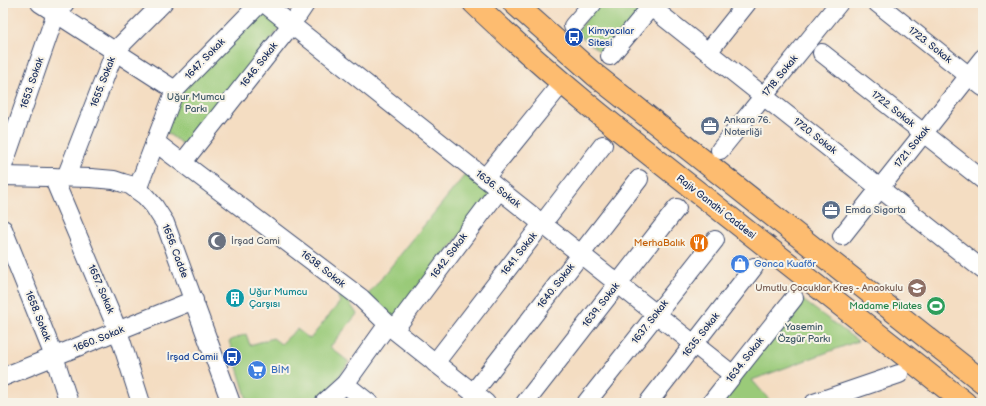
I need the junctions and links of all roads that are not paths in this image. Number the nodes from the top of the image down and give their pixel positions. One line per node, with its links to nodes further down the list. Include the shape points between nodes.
1 (40, 3): 12 (street)
2 (163, 3): 15 (street, 1655. Sokak)
3 (260, 3): 23 (street, 1647. Sokak)
4 (264, 3): 13 (street, 1636. Sokak)
5 (474, 3): 21 (main road, Rajiv Gandhi Caddesi)
6 (514, 3): 59 (main road, via 595,75)
7 (593, 3): 14 (street)
8 (747, 3): 16 (street)
9 (840, 3): 24 (street, 1718. Sokak)
10 (877, 3): 20 (street, 1723. Sokak)
11 (650, 4): 16 (street, 1720. Sokak); 18 (street)
12 (60, 8): 15 (street); 30 (street, 1653. Sokak)
13 (298, 14): 29 (street, 1646. Sokak); 33 (street, 1636. Sokak)
14 (573, 26)
15 (115, 51): 23 (street); 32 (street, 1655. Sokak)
16 (708, 52): 24 (street, 1720. Sokak)
17 (822, 53): 25 (street, 1722. Sokak)
18 (610, 56)
19 (983, 58): 20 (street, 1721. Sokak)
20 (969, 76): 22 (street, 1723. Sokak); 25 (street, 1721. Sokak)
21 (562, 83): 33 (street); 72 (main road, Rajiv Gandhi Caddesi)
22 (983, 87)
23 (175, 90): 26 (street, 1647. Sokak)
24 (764, 96): 28 (street, 1718. Sokak); 36 (street, 1720. Sokak)
25 (923, 133): 35 (street, 1722. Sokak); 36 (street, 1721. Sokak)
26 (156, 142): 29 (street, 1638. Sokak); 37 (street, 1647. Sokak)
27 (603, 145): 40 (street, 1641. Sokak)
28 (720, 150)
29 (182, 162): 51 (street, 1638. Sokak)
30 (3, 166)
31 (3, 176): 32 (street, 1656. Cadde)
32 (60, 177): 37 (street, 1656. Cadde, via 114,180); 52 (street, 1657. Sokak)
33 (485, 178): 38 (street, 1636. Sokak)
34 (639, 179): 44 (street, 1640. Sokak)
35 (983, 180)
36 (880, 188): 42 (street, 1721. Sokak); 46 (street, 1720. Sokak)
37 (137, 190): 49 (street, 1656. Cadde, via 154,206 165,223)
38 (499, 190): 40 (street, 1636. Sokak); 51 (street, 1642. Sokak)
39 (677, 208): 47 (street, 1639. Sokak)
40 (542, 224): 44 (street, 1636. Sokak); 55 (street, 1641. Sokak)
41 (3, 229): 54 (street, 1658. Sokak)
42 (842, 236)
43 (715, 240): 50 (street, 1637. Sokak)
44 (581, 254): 47 (street, 1636. Sokak); 61 (street, 1640. Sokak)
45 (754, 267): 53 (street, 1635. Sokak)
46 (983, 270)
47 (618, 283): 50 (street, 1636. Sokak); 67 (street, 1639. Sokak)
48 (794, 298): 57 (street, 1634. Sokak)
49 (194, 300): 52 (street, 1660. Sokak); 64 (street, 1656. Cadde)
50 (656, 314): 53 (street, 1636. Sokak); 68 (street, 1637. Sokak)
51 (394, 323): 55 (street, 1638. Sokak); 60 (street, 1642. Sokak)
52 (118, 331): 54 (street, 1660. Sokak); 63 (street, 1657. Sokak)
53 (694, 344): 57 (street, 1636. Sokak); 69 (street, 1635. Sokak)
54 (54, 356): 58 (street, 1660. Sokak); 62 (street, 1658. Sokak)
55 (435, 363): 61 (street, 1638. Sokak)
56 (899, 374): 71 (street)
57 (733, 375): 70 (street, 1634. Sokak)
58 (3, 377)
59 (983, 381): 72 (main road)
60 (345, 384): 65 (street, 1642. Sokak); 66 (street)
61 (479, 398)
62 (69, 403)
63 (141, 403)
64 (231, 403)
65 (324, 403)
66 (369, 403)
67 (525, 403)
68 (586, 403)
69 (648, 403)
70 (711, 403)
71 (814, 403)
72 (966, 403)

